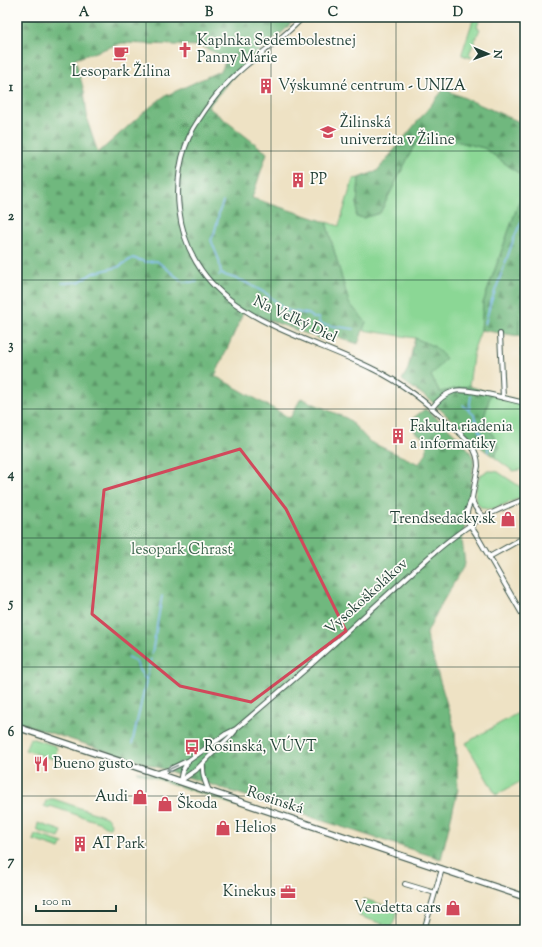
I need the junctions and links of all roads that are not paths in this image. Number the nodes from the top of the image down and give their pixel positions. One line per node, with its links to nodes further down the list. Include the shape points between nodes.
1 (303, 17): 7 (street, Na Veľký Diel, via 224,87 204,111 192,131 184,152 178,184 184,237 195,261 207,278 220,292 246,311 273,326 374,369 401,384)
2 (500, 334): 5 (street)
3 (524, 342): 4 (street)
4 (525, 368)
5 (503, 398): 6 (street); 7 (street, via 455,390 445,395)
6 (525, 403)
7 (432, 408): 8 (street, Na Veľký Diel, via 469,442 476,453 478,466)
8 (472, 498): 10 (street, via 475,509); 11 (street, Na Veľký Diel, via 466,517)
9 (525, 499): 10 (street, Vysokoškolákov)
10 (484, 517): 11 (street, Vysokoškolákov)
11 (470, 525): 13 (street); 16 (street, Vysokoškolákov, via 428,558)
12 (525, 537): 13 (street)
13 (489, 557): 14 (street)
14 (525, 619)
15 (17, 727): 19 (street, Rosinská)
16 (236, 729): 17 (street, Vysokoškolákov); 18 (street, Vysokoškolákov)
17 (188, 761): 19 (street, Vysokoškolákov, one-way to 19); 20 (street)
18 (203, 763): 20 (street, Vysokoškolákov); 21 (street, via 203,776)
19 (155, 773): 20 (street, Rosinská)
20 (180, 781): 21 (street, Rosinská)
21 (209, 791): 22 (street, Rosinská)
22 (442, 869): 24 (street); 25 (street, Rosinská)
23 (405, 884): 24 (street)
24 (435, 893): 26 (street)
25 (525, 897)
26 (424, 930)

